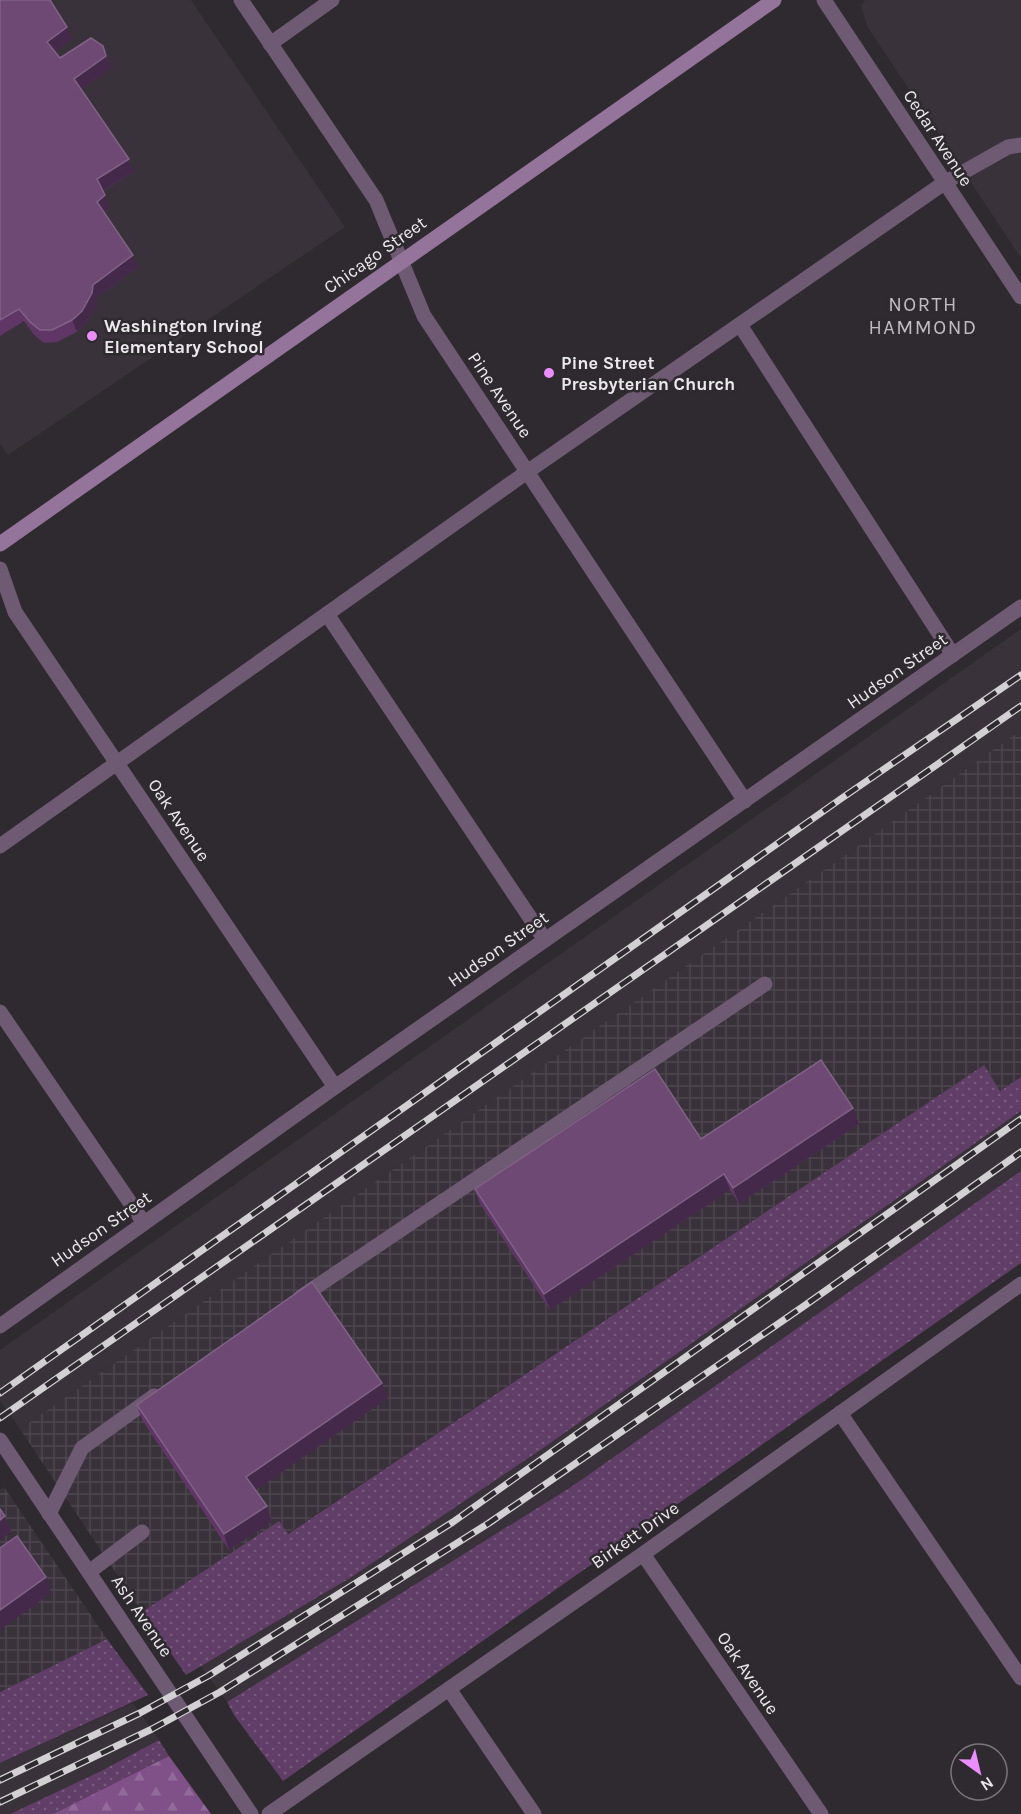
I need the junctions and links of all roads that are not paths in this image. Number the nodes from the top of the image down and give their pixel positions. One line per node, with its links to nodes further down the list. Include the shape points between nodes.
1 (241, 0): 5 (street, Pine Avenue)
2 (332, 0): 5 (street)
3 (774, 0): 8 (main road, Chicago Street)
4 (824, 0): 7 (street, Cedar Avenue)
5 (270, 44): 8 (street, Pine Avenue, via 376,200)
6 (1021, 145): 7 (street, via 1008,147)
7 (944, 183): 9 (street, Cedar Avenue); 10 (street)
8 (401, 260): 11 (street, Pine Avenue, via 424,316); 12 (main road, Chicago Street)
9 (1021, 297)
10 (740, 325): 11 (street); 16 (street)
11 (527, 472): 15 (street); 18 (street, Pine Avenue)
12 (0, 544)
13 (0, 569): 17 (street, Oak Avenue, via 15,612)
14 (1021, 607): 16 (street, Hudson Street)
15 (327, 614): 17 (street); 20 (street)
16 (953, 655): 18 (street, Hudson Street)
17 (117, 763): 19 (street); 23 (street, Oak Avenue)
18 (745, 801): 20 (street, Hudson Street)
19 (0, 846)
20 (545, 940): 23 (street, Hudson Street)
21 (765, 984): 26 (street)
22 (0, 1012): 24 (street)
23 (335, 1087): 24 (street, Hudson Street)
24 (144, 1223): 27 (street, Hudson Street)
25 (1021, 1284): 29 (street, Birkett Drive)
26 (284, 1309)
27 (0, 1326)
28 (166, 1388): 31 (street, via 82,1448)
29 (840, 1413): 33 (street, Birkett Drive); 35 (street)
30 (0, 1440): 31 (street, Ash Avenue)
31 (49, 1514): 34 (street, Ash Avenue)
32 (142, 1532): 34 (street)
33 (643, 1554): 36 (street, Birkett Drive); 40 (street, Oak Avenue)
34 (89, 1572): 37 (street, Ash Avenue)
35 (1021, 1678)
36 (448, 1689): 38 (street, Birkett Drive); 39 (street)
37 (251, 1814)
38 (269, 1814)
39 (534, 1814)
40 (821, 1814)

